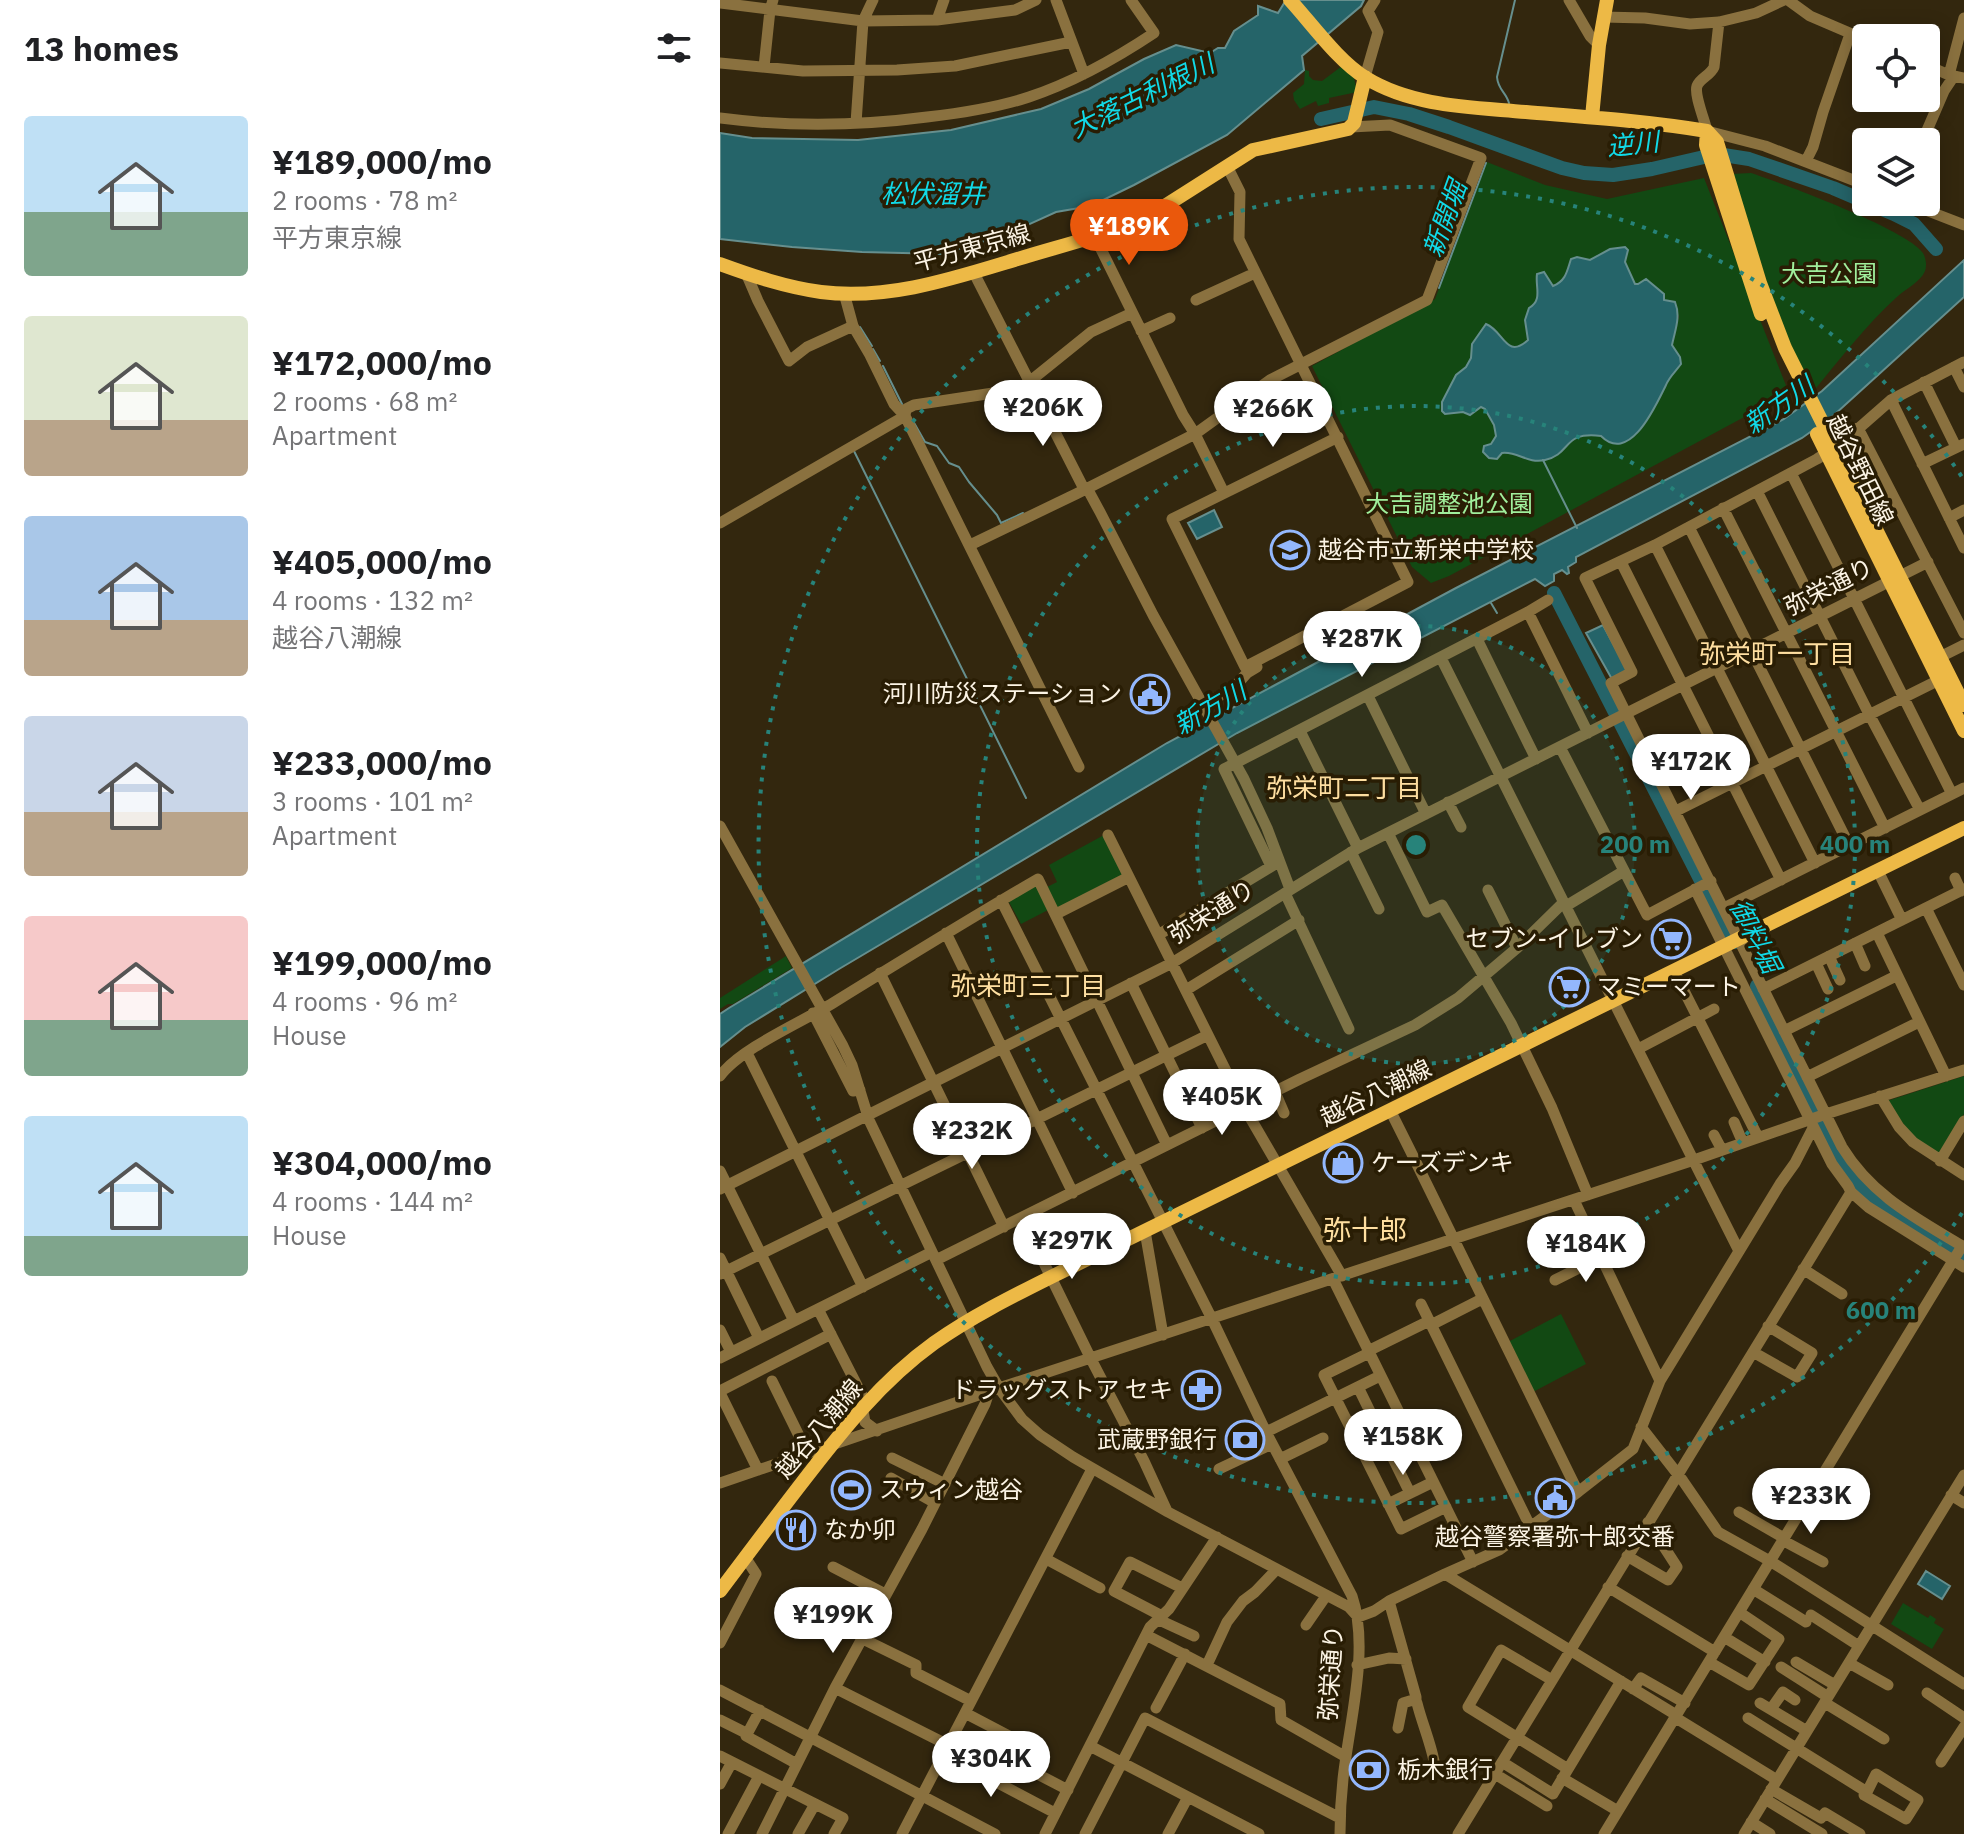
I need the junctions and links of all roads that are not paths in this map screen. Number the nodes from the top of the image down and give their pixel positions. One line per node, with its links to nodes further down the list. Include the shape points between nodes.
1 (873, 0): 16 (street)
2 (944, 0): 15 (street)
3 (1036, 0): 15 (street, via 1015,10)
4 (1056, 0): 19 (street)
5 (1131, 0): 24 (street, via 1154,33)
6 (1290, 0): 26 (main road)
7 (1375, 0): 26 (street, via 1368,11 1378,32)
8 (1569, 0): 20 (street)
9 (1607, 0): 13 (main road)
10 (1786, 0): 17 (street); 18 (street)
11 (720, 3): 12 (street)
12 (771, 5): 16 (street); 22 (street)
13 (1603, 17): 17 (street); 20 (main road)
14 (1964, 18): 25 (street)
15 (937, 20): 16 (street)
16 (863, 21): 23 (street)
17 (1719, 22): 32 (street, via 1714,67 1696,93)
18 (1850, 34): 33 (street)
19 (1071, 42): 23 (street, via 955,66); 24 (street)
20 (1599, 45): 28 (main road)
21 (720, 63): 22 (street)
22 (764, 67): 23 (street)
23 (860, 69): 30 (street)
24 (1084, 74): 30 (street, via 990,108)
25 (1952, 76): 31 (street)
26 (1365, 77): 27 (main road); 28 (main road, via 1428,101)
27 (1356, 114): 34 (main road, 平方東京線, via 1328,134 1258,148); 49 (street, via 1481,158 1427,300)
28 (1592, 117): 32 (main road, via 1650,123)
29 (720, 118): 30 (street, via 796,125)
30 (856, 123)
31 (1928, 128)
32 (1710, 139): 33 (street, via 1765,146); 75 (main road, 越谷野田線, via 1799,388)
33 (1806, 161): 35 (street)
34 (1227, 166): 38 (main road, 平方東京線, via 1146,218); 42 (street, via 1240,192 1239,239)
35 (1852, 179)
36 (1940, 216): 37 (street)
37 (1964, 225)
38 (1095, 237): 41 (main road, 平方東京線); 45 (street)
39 (720, 264): 40 (main road, 平方東京線)
40 (746, 273): 43 (main road, 平方東京線, via 795,288); 47 (street, via 789,361)
41 (974, 273): 43 (main road, 平方東京線, via 900,290); 51 (street)
42 (1255, 273): 44 (street); 49 (street)
43 (844, 293): 47 (street)
44 (1196, 300)
45 (1132, 313): 48 (street); 51 (street, via 1091,332)
46 (1170, 318): 48 (street)
47 (853, 326): 55 (street)
48 (1141, 331): 57 (street)
49 (1301, 364): 57 (street); 58 (street)
50 (1959, 364): 52 (street); 53 (street)
51 (1029, 382): 55 (street, via 1013,390 914,405); 62 (street)
52 (1924, 382): 54 (street); 59 (street)
53 (1964, 387)
54 (1891, 400): 56 (street); 60 (street)
55 (905, 416): 68 (street); 70 (street)
56 (1858, 428): 61 (street); 74 (street)
57 (1195, 434): 62 (street); 64 (street)
58 (1338, 437): 64 (street); 84 (street, via 1408,582)
59 (1960, 446): 60 (street)
60 (1922, 464): 67 (street)
61 (1791, 473): 63 (street); 76 (street)
62 (1087, 488): 70 (street); 94 (street)
63 (1757, 491): 65 (street); 79 (street)
64 (1224, 493): 84 (street, via 1172,519 1245,667)
65 (1723, 508): 69 (street); 81 (street)
66 (1964, 510): 67 (street)
67 (1949, 518): 72 (street)
68 (720, 523)
69 (1689, 527): 71 (street); 85 (street)
70 (970, 545): 105 (street)
71 (1655, 545): 73 (street); 88 (street)
72 (1963, 546)
73 (1621, 562): 90 (street); 96 (street, via 1585,578 1632,672 1611,683)
74 (1928, 562): 75 (street, 弥栄通り); 80 (street)
75 (1895, 579): 76 (street, 弥栄通り); 86 (main road, 越谷野田線); 89 (main road, 越谷野田線)
76 (1855, 599): 79 (street, 弥栄通り); 92 (street)
77 (1548, 600): 78 (street)
78 (1528, 612): 82 (street); 100 (street)
79 (1821, 617): 81 (street, 弥栄通り); 95 (street)
80 (1964, 633)
81 (1786, 634): 85 (street, 弥栄通り); 98 (street)
82 (1477, 639): 87 (street); 103 (street)
83 (1964, 645): 86 (street)
84 (1283, 647): 94 (street, via 1232,690)
85 (1751, 651): 88 (street, 弥栄通り); 102 (street)
86 (1940, 657): 93 (main road, 越谷野田線)
87 (1441, 658): 91 (street); 106 (street)
88 (1717, 668): 90 (street, 弥栄通り); 104 (street)
89 (1939, 680): 92 (street); 99 (main road, 越谷野田線)
90 (1683, 685): 96 (street, 弥栄通り); 107 (street)
91 (1368, 696): 97 (street); 113 (street)
92 (1904, 697): 95 (street); 109 (street)
93 (1964, 705)
94 (1203, 706): 123 (street, via 1244,779)
95 (1869, 714): 98 (street); 111 (street)
96 (1621, 716): 100 (street, 弥栄通り); 112 (street)
97 (1300, 731): 122 (street); 123 (street, via 1224,769)
98 (1836, 731): 102 (street); 116 (street)
99 (1964, 731)
100 (1588, 733): 101 (street, 弥栄通り)
101 (1560, 747): 103 (street, 弥栄通り); 125 (street)
102 (1800, 749): 104 (street); 121 (street)
103 (1536, 759): 106 (street, 弥栄通り)
104 (1766, 766): 107 (street); 124 (street)
105 (1079, 767)
106 (1501, 776): 110 (street, 弥栄通り); 136 (street)
107 (1732, 783): 112 (street); 129 (street)
108 (1964, 788): 109 (street)
109 (1952, 794): 111 (street)
110 (1448, 802): 113 (street, 弥栄通り); 115 (street)
111 (1920, 810): 116 (street)
112 (1676, 811): 130 (street)
113 (1426, 814): 118 (street, 弥栄通り)
114 (720, 826): 120 (street)
115 (1461, 827)
116 (1885, 828): 121 (street)
117 (1964, 828): 126 (main road, 越谷八潮線)
118 (1388, 833): 122 (street, 弥栄通り); 155 (street, via 1427,912 1442,905)
119 (1108, 835): 127 (street)
120 (724, 842): 184 (street, via 817,998)
121 (1849, 845): 124 (street)
122 (1354, 850): 134 (street, 弥栄通り); 139 (street)
123 (1276, 861): 134 (street); 145 (street)
124 (1815, 863): 129 (street)
125 (1624, 871): 131 (street, via 1647,915); 136 (street)
126 (1878, 871): 142 (street); 146 (main road, 越谷八潮線)
127 (1129, 877): 140 (street); 145 (street)
128 (1955, 878): 133 (street)
129 (1781, 880): 137 (street)
130 (1710, 882): 131 (street); 137 (street)
131 (1696, 888): 146 (street)
132 (1488, 890): 148 (street)
133 (1962, 890): 138 (street)
134 (1287, 891): 141 (street); 150 (street, 弥栄通り)
135 (1001, 900): 140 (street, via 1038,879); 143 (street); 168 (street)
136 (1565, 904): 148 (street); 164 (street)
137 (1724, 908): 146 (street)
138 (1926, 908): 142 (street); 159 (street)
139 (1379, 909)
140 (1056, 914): 163 (street)
141 (1299, 920): 162 (street); 170 (street)
142 (1902, 920): 144 (street)
143 (946, 933): 154 (street); 174 (street)
144 (1877, 933): 147 (street); 156 (street)
145 (1158, 935): 150 (street)
146 (1732, 943): 153 (main road, 越谷八潮線); 160 (street); 193 (street)
147 (1855, 943): 149 (street); 152 (street)
148 (1517, 948): 155 (street)
149 (1829, 956): 151 (street); 157 (street)
150 (1172, 963): 158 (street, 弥栄通り); 162 (street)
151 (1816, 963): 160 (street); 161 (street)
152 (1865, 966)
153 (1674, 971): 164 (main road, 越谷八潮線); 167 (street)
154 (880, 973): 166 (street); 183 (street)
155 (1483, 975): 173 (street); 186 (street, via 1415,1025)
156 (1896, 976): 169 (street); 171 (street)
157 (1840, 980)
158 (1131, 983): 163 (street, 弥栄通り); 177 (street)
159 (1964, 985)
160 (1763, 989): 171 (street)
161 (1828, 989)
162 (1186, 990): 172 (street)
163 (1097, 1000): 168 (street, 弥栄通り); 179 (street)
164 (1613, 1000): 173 (main road, 越谷八潮線); 175 (street)
165 (1714, 1009): 167 (street)
166 (813, 1013): 176 (street); 184 (street, via 853,1091)
167 (1697, 1017): 175 (street); 198 (street)
168 (1060, 1018): 174 (street); 185 (street, 弥栄通り)
169 (1919, 1022): 181 (street); 182 (street)
170 (1349, 1029)
171 (1784, 1031): 182 (street)
172 (1208, 1035): 177 (street); 188 (street)
173 (1522, 1045): 189 (main road, 越谷八潮線); 214 (street)
174 (1002, 1048): 183 (street); 192 (street)
175 (1638, 1049): 204 (street)
176 (747, 1053): 180 (street); 202 (street)
177 (1166, 1056): 179 (street); 196 (street)
178 (1964, 1070): 181 (street)
179 (1132, 1072): 185 (street); 200 (street)
180 (720, 1076)
181 (1946, 1076): 187 (street)
182 (1807, 1077): 193 (street)
183 (933, 1082): 191 (street); 203 (street)
184 (860, 1090): 191 (street)
185 (1096, 1090): 192 (street); 206 (street, 弥栄通り)
186 (1275, 1092): 188 (street); 190 (street)
187 (1880, 1096): 193 (street); 205 (street, via 1899,1127)
188 (1244, 1107): 196 (street); 207 (street)
189 (1388, 1111): 207 (main road, 越谷八潮線); 221 (street)
190 (1284, 1113)
191 (866, 1115): 202 (street); 210 (street)
192 (1037, 1119): 203 (street); 213 (street)
193 (1816, 1119): 198 (street); 212 (street, via 1832,1164); 222 (street, via 1795,1163); 224 (street, via 1872,1186)
194 (1964, 1121): 205 (street)
195 (1734, 1122): 199 (street)
196 (1202, 1128): 200 (street)
197 (1714, 1135): 201 (street)
198 (1758, 1137): 199 (street)
199 (1743, 1143): 201 (street)
200 (1167, 1145): 206 (street)
201 (1722, 1150): 204 (street)
202 (796, 1151): 211 (street); 217 (street)
203 (968, 1153): 210 (street); 219 (street)
204 (1694, 1160): 214 (street); 222 (street)
205 (1940, 1161): 209 (street)
206 (1132, 1163): 213 (street); 218 (street, 弥栄通り)
207 (1278, 1165): 218 (main road, 越谷八潮線); 231 (street)
208 (720, 1171): 211 (street)
209 (1964, 1175)
210 (899, 1186): 217 (street); 225 (street)
211 (724, 1187): 223 (street)
212 (1851, 1192): 224 (street, via 1868,1207); 228 (street)
213 (1073, 1193): 216 (street)
214 (1588, 1195): 215 (street)
215 (1574, 1200): 221 (street); 226 (street)
216 (1022, 1218): 219 (street); 230 (street)
217 (830, 1220): 223 (street); 233 (street)
218 (1163, 1223): 220 (main road, 越谷八潮線); 238 (street, 弥栄通り)
219 (1004, 1227): 225 (street)
220 (1145, 1231): 230 (main road, 越谷八潮線); 245 (street)
221 (1452, 1239): 231 (street); 235 (street)
222 (1739, 1251): 253 (street)
223 (761, 1254): 229 (street); 239 (street)
224 (1960, 1254): 286 (street)
225 (934, 1256): 233 (street); 240 (street)
226 (1601, 1257): 232 (street); 253 (street)
227 (720, 1258): 229 (street)
228 (1803, 1269): 234 (street); 242 (street)
229 (723, 1273): 246 (street)
230 (1051, 1277): 240 (main road, 越谷八潮線); 250 (street)
231 (1337, 1277): 238 (street); 247 (street)
232 (1555, 1280)
233 (863, 1287): 237 (street)
234 (1842, 1294)
235 (1482, 1299): 241 (street); 280 (street)
236 (1421, 1304): 241 (street)
237 (818, 1309): 239 (street); 244 (street)
238 (1212, 1319): 245 (street); 261 (street, 弥栄通り)
239 (794, 1321): 246 (street)
240 (967, 1322): 255 (street); 258 (main road, 越谷八潮線, via 928,1348)
241 (1430, 1323): 247 (street); 291 (street)
242 (1768, 1326): 248 (street); 248 (street, via 1812,1353 1797,1377)
243 (720, 1330): 249 (street)
244 (831, 1334): 256 (street); 258 (street)
245 (1163, 1335): 250 (street)
246 (759, 1338): 249 (street)
247 (1368, 1352): 251 (street); 257 (street, via 1324,1375)
248 (1753, 1352): 272 (street)
249 (725, 1355)
250 (1091, 1359): 255 (street); 288 (street)
251 (1380, 1376): 254 (street); 276 (street)
252 (772, 1381): 265 (street)
253 (1660, 1381): 259 (street)
254 (1358, 1387): 257 (street); 281 (street)
255 (994, 1390): 260 (street); 269 (street, via 1040,1435); 278 (street)
256 (720, 1392): 271 (street)
257 (1336, 1398): 261 (street); 285 (street)
258 (866, 1403): 260 (street, via 865,1422); 264 (main road, 越谷八潮線)
259 (1641, 1427): 272 (street); 280 (street, via 1633,1449)
260 (877, 1431): 264 (street)
261 (1266, 1432): 263 (street, 弥栄通り)
262 (1323, 1438): 267 (street)
263 (1272, 1444): 267 (street, 弥栄通り); 270 (street)
264 (830, 1447): 265 (street); 275 (main road, 越谷八潮線)
265 (808, 1454): 268 (street)
266 (892, 1458): 278 (street)
267 (1280, 1459): 313 (street, 弥栄通り, via 1346,1583)
268 (787, 1461): 271 (street); 275 (street, via 802,1464)
269 (1092, 1469): 288 (street); 296 (street)
270 (1219, 1469)
271 (758, 1470): 277 (street)
272 (1677, 1474): 290 (street); 297 (street, via 1718,1532)
273 (1964, 1475): 282 (street)
274 (891, 1478): 283 (street)
275 (805, 1479): 295 (main road, 越谷八潮線)
276 (1433, 1482): 281 (street); 287 (street)
277 (720, 1483)
278 (945, 1484): 283 (street)
279 (1770, 1485): 286 (street)
280 (1578, 1492): 291 (street)
281 (1410, 1493): 285 (street)
282 (1951, 1495): 284 (street); 315 (street)
283 (935, 1503): 308 (street)
284 (1964, 1503)
285 (1388, 1504): 287 (street, via 1401,1529)
286 (1805, 1504): 293 (street)
287 (1446, 1507): 298 (street)
288 (1168, 1512): 292 (street)
289 (1739, 1512): 293 (street)
290 (1648, 1522): 294 (street); 294 (street, via 1677,1567 1668,1580)
291 (1531, 1528): 298 (street)
292 (1217, 1537): 301 (street); 305 (street)
293 (1783, 1539): 297 (street); 299 (street)
294 (1627, 1556): 303 (street)
295 (745, 1557): 307 (main road, 越谷八潮線); 320 (street, via 756,1574)
296 (1046, 1559): 304 (street); 345 (street)
297 (1770, 1561): 306 (street); 315 (street)
298 (1473, 1562): 302 (street)
299 (1823, 1562)
300 (833, 1567): 308 (street)
301 (1276, 1570): 309 (street); 329 (street, via 1227,1622)
302 (1445, 1574): 310 (street); 322 (street)
303 (1608, 1587): 322 (street); 324 (street)
304 (1100, 1588)
305 (1182, 1588): 312 (street); 312 (street, via 1130,1562 1114,1591)
306 (1753, 1589): 311 (street); 321 (street)
307 (720, 1591)
308 (885, 1594): 319 (street)
309 (1326, 1596): 313 (street); 314 (street)
310 (1389, 1601): 313 (street); 325 (street)
311 (1739, 1612): 318 (street); 326 (street, via 1779,1639)
312 (1159, 1617): 316 (street); 317 (street)
313 (1358, 1617): 330 (street, 弥栄通り)
314 (1306, 1625)
315 (1872, 1626): 321 (street); 334 (street)
316 (1146, 1635): 323 (street); 359 (street)
317 (1194, 1636)
318 (1724, 1637): 324 (street); 326 (street)
319 (861, 1638): 337 (street); 345 (street, via 916,1665 916,1673)
320 (720, 1643)
321 (1859, 1646): 328 (street)
322 (1570, 1650): 332 (street); 333 (street)
323 (1185, 1654): 329 (street); 346 (street)
324 (1712, 1657): 326 (street, via 1749,1685); 344 (street)
325 (1406, 1659): 330 (street); 343 (street)
326 (1765, 1662)
327 (1796, 1662): 335 (street)
328 (1849, 1663): 335 (street); 336 (street)
329 (1207, 1665): 363 (street, via 1280,1704 1281,1720)
330 (1357, 1665): 363 (street, 弥栄通り)
331 (1781, 1667): 342 (street)
332 (1552, 1680): 357 (street); 357 (street, via 1501,1650 1495,1659 1468,1707)
333 (1621, 1681): 338 (street); 371 (street)
334 (1964, 1684)
335 (1835, 1685): 342 (street)
336 (1888, 1685)
337 (835, 1688): 356 (street); 361 (street)
338 (1633, 1689): 344 (street, via 1641,1678); 348 (street)
339 (720, 1690): 347 (street)
340 (1927, 1693): 350 (street)
341 (1795, 1700): 354 (street, via 1783,1692 1766,1706)
342 (1826, 1700): 354 (street); 358 (street)
343 (1416, 1702): 353 (street, via 1403,1703); 364 (street)
344 (1685, 1703): 348 (street)
345 (968, 1707): 361 (street); 375 (street, via 1034,1749 1024,1767)
346 (1156, 1708)
347 (760, 1710): 355 (street); 356 (street)
348 (1676, 1718): 376 (street); 382 (street)
349 (1748, 1718): 360 (street)
350 (1964, 1718)
351 (720, 1720): 355 (street)
352 (1964, 1727): 368 (street)
353 (1398, 1728)
354 (1807, 1731): 360 (street)
355 (748, 1734): 369 (street)
356 (811, 1737): 369 (street); 378 (street)
357 (1517, 1737): 367 (street); 371 (street)
358 (1884, 1739)
359 (1090, 1746): 366 (street); 375 (street)
360 (1797, 1748): 376 (street); 377 (street)
361 (945, 1750): 378 (street); 383 (street)
362 (720, 1756): 365 (street)
363 (1346, 1757): 384 (street, 弥栄通り)
364 (1434, 1761)
365 (732, 1762): 372 (street); 373 (street)
366 (1122, 1762): 379 (street); 384 (street, via 1145,1718); 394 (street)
367 (1502, 1762): 370 (street); 371 (street, via 1553,1794)
368 (1941, 1762)
369 (797, 1764): 374 (street)
370 (1495, 1774): 381 (street); 398 (street)
371 (1565, 1774): 382 (street)
372 (759, 1776): 374 (street); 387 (street)
373 (720, 1784)
374 (784, 1789): 380 (street); 388 (street)
375 (1068, 1790): 383 (street)
376 (1771, 1790): 385 (street); 402 (street); 403 (street)
377 (1867, 1792): 377 (street, via 1876,1774 1918,1800 1906,1819 1864,1795)
378 (922, 1796): 391 (street); 392 (street)
379 (1188, 1797): 395 (street); 396 (street)
380 (815, 1804): 389 (street); 390 (street, via 843,1818)
381 (1547, 1806)
382 (1618, 1811): 399 (street)
383 (1055, 1813): 393 (street)
384 (1340, 1818): 397 (street, 弥栄通り)
385 (1751, 1822): 400 (street); 401 (street)
386 (720, 1831): 387 (street)
387 (727, 1834)
388 (762, 1834)
389 (798, 1834)
390 (834, 1834)
391 (902, 1834)
392 (995, 1834)
393 (1045, 1834)
394 (1085, 1834)
395 (1168, 1834)
396 (1259, 1834)
397 (1340, 1834)
398 (1458, 1834)
399 (1604, 1834)
400 (1744, 1834)
401 (1770, 1834)
402 (1822, 1834)
403 (1860, 1834)

